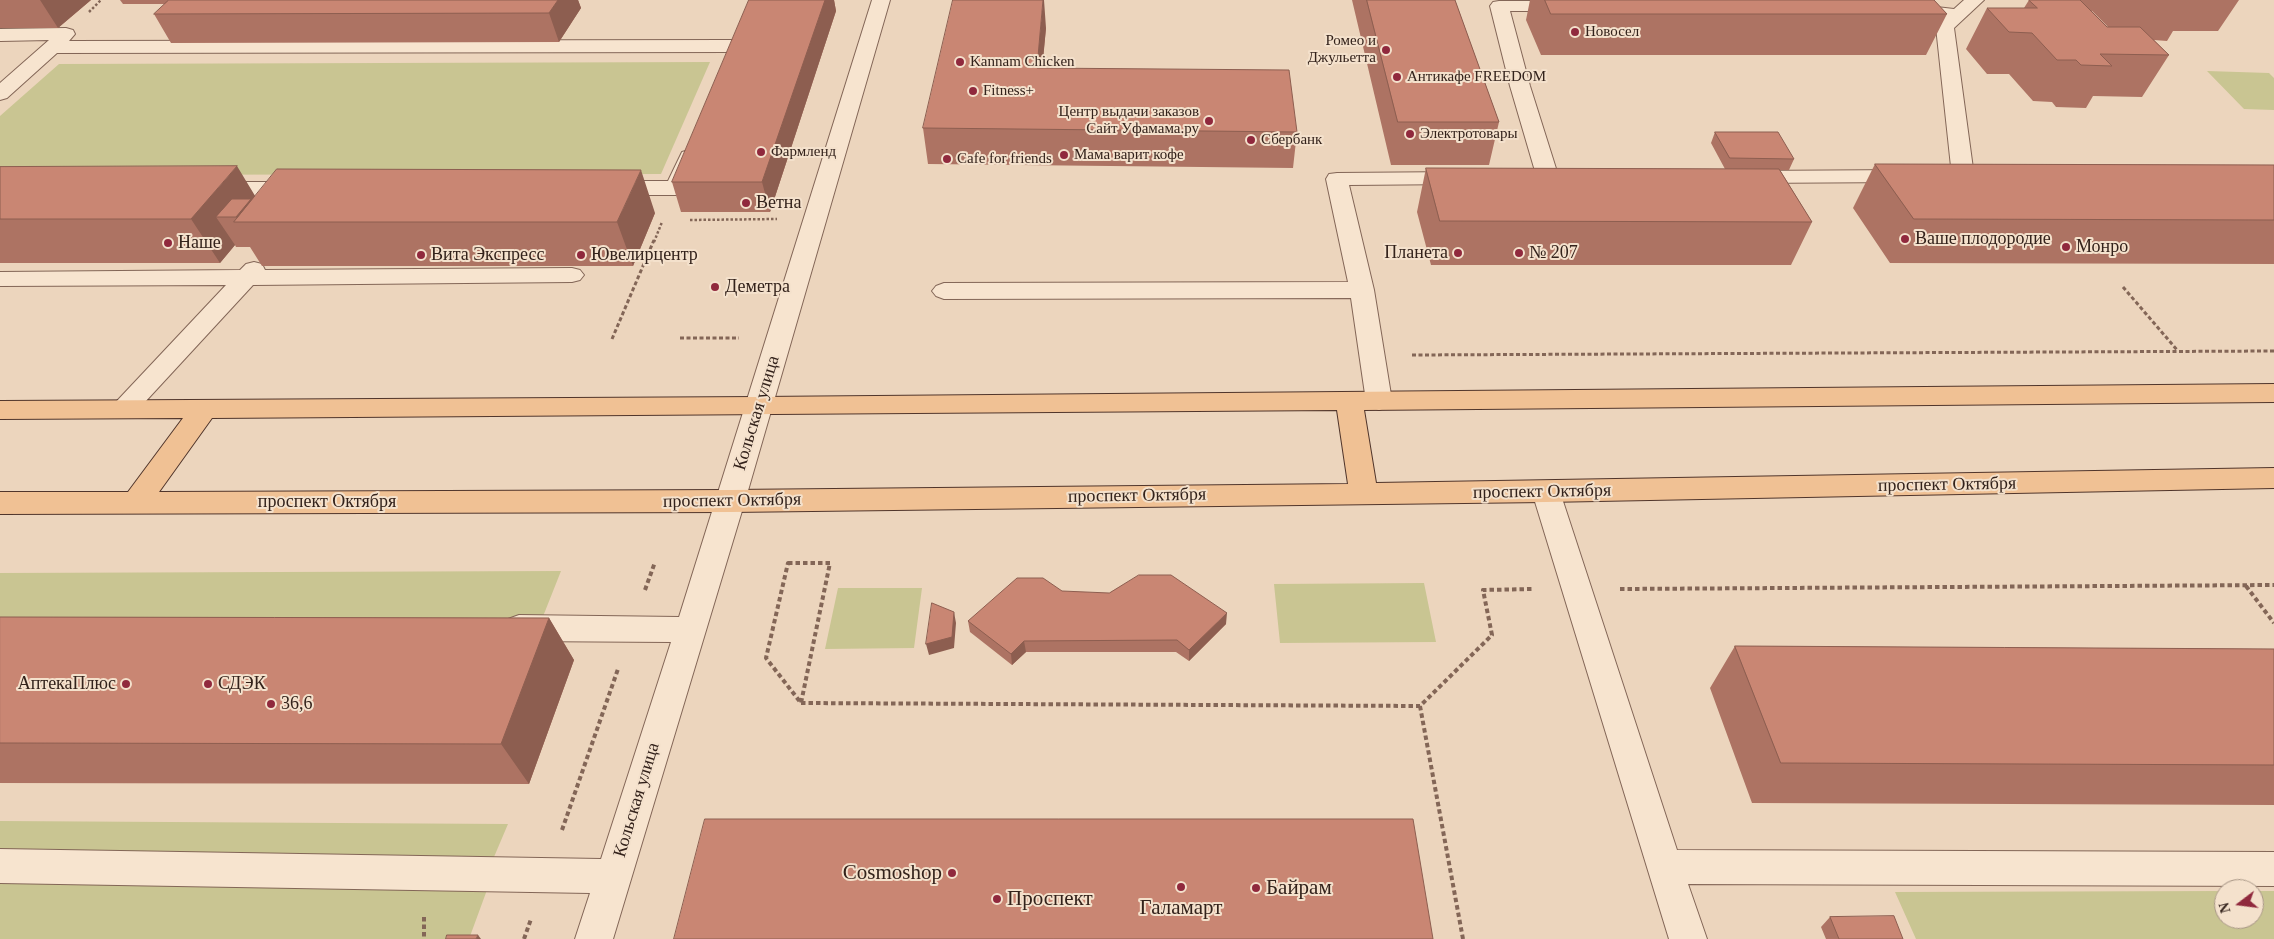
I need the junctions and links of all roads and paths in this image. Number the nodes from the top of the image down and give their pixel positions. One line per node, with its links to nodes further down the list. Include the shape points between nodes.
1 (881, 0): 36 (street, Кольская улица)
2 (1975, 0): 5 (street)
3 (1589, 6): 13 (street, via 1499,6)
4 (1896, 7): 5 (street)
5 (1958, 15): 11 (street, via 1945,27 1953,176)
6 (0, 35): 8 (street, via 66,34)
7 (733, 45): 8 (street)
8 (52, 47): 9 (street)
9 (0, 94)
10 (698, 134): 15 (street)
11 (1726, 177)
12 (1481, 178): 25 (street, via 1337,179)
13 (1548, 178)
14 (588, 188): 15 (street)
15 (676, 188): 19 (path)
16 (196, 189): 17 (street, via 314,189)
17 (298, 211)
18 (777, 219): 19 (path)
19 (662, 220): 27 (path)
20 (270, 248): 22 (street)
21 (572, 275): 22 (street)
22 (247, 277): 23 (street); 38 (street)
23 (0, 279)
24 (2122, 287): 30 (path)
25 (1362, 290): 26 (street); 32 (street)
26 (944, 291)
27 (612, 338)
28 (680, 338): 29 (path)
29 (740, 338)
30 (2178, 351): 31 (path); 32 (path)
31 (2274, 351)
32 (1372, 355): 35 (street)
33 (2274, 393): 35 (main road)
34 (1349, 401): 35 (main road); 36 (main road); 42 (main road)
35 (1379, 401)
36 (759, 406): 37 (main road); 43 (street, Кольская улица)
37 (205, 408): 38 (main road); 45 (main road)
38 (124, 409): 39 (main road)
39 (0, 410)
40 (2274, 478): 41 (main road, проспект Октября)
41 (1546, 492): 42 (main road, проспект Октября); 49 (street)
42 (1364, 494): 43 (main road, проспект Октября)
43 (731, 501): 45 (main road, проспект Октября); 53 (street, Кольская улица)
44 (0, 502): 45 (main road, проспект Октября)
45 (136, 502)
46 (655, 562): 52 (path)
47 (2246, 585): 48 (path); 49 (path); 50 (path)
48 (2274, 586)
49 (1577, 589): 55 (path, via 1483,590 1492,635); 57 (street)
50 (2274, 623)
51 (494, 628): 52 (street)
52 (632, 629): 53 (street); 59 (path)
53 (690, 630): 60 (street, Кольская улица)
54 (802, 702): 54 (path, via 766,658 788,563 830,563); 55 (path)
55 (1420, 706): 63 (path)
56 (0, 866): 59 (street)
57 (1665, 868): 58 (street); 64 (street)
58 (2274, 869)
59 (546, 874): 60 (street); 61 (path)
60 (613, 876): 62 (street, Кольская улица)
61 (524, 939)
62 (594, 939)
63 (1463, 939)
64 (1688, 939)

